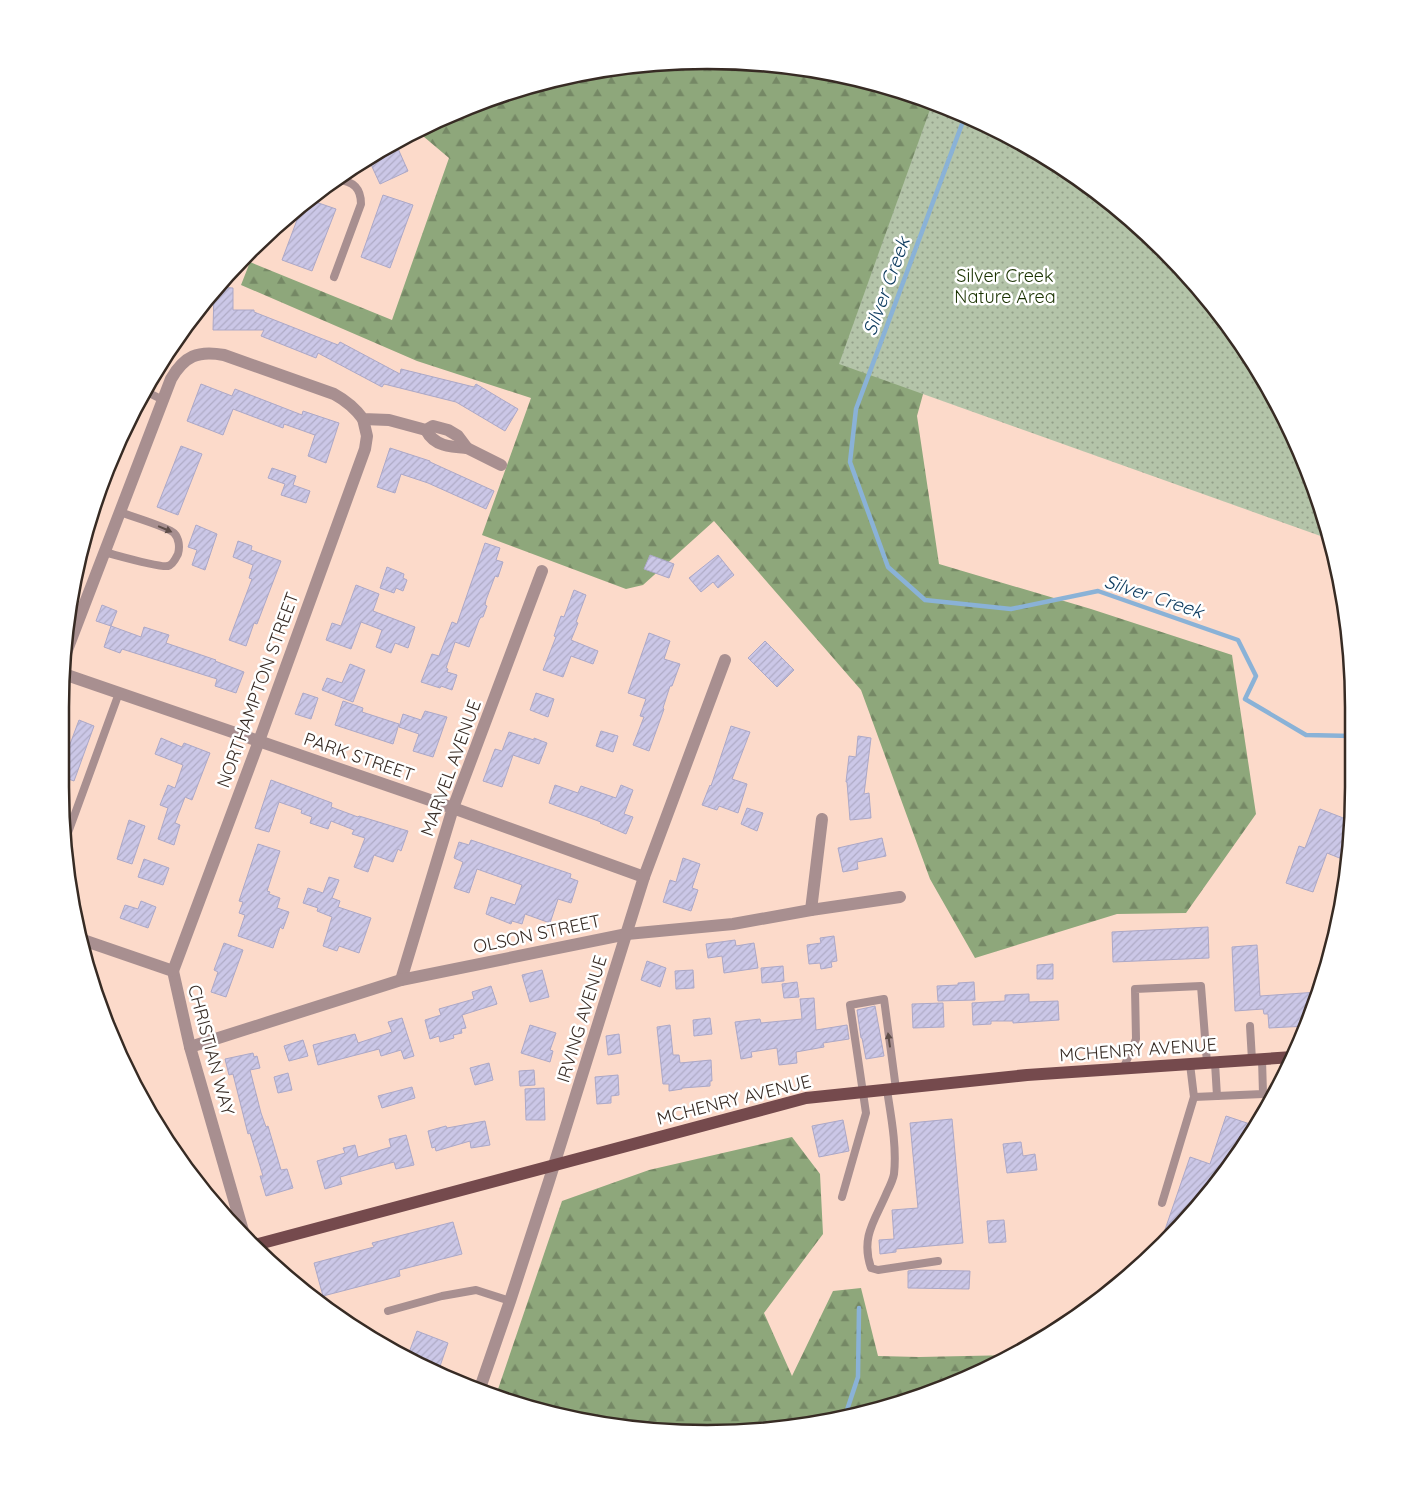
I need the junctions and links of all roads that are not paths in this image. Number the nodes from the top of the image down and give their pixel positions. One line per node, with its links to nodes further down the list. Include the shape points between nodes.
1 (346, 181): 2 (lane, via 355,185 361,204)
2 (334, 277)
3 (151, 395): 4 (lane)
4 (163, 400): 5 (street, via 180,365 206,353 224,355 334,394); 7 (street)
5 (363, 419): 6 (street, via 395,421 426,430 433,426 448,430 458,436 467,448); 14 (street, NORTHAMPTON STREET, via 367,436 365,450)
6 (501, 465)
7 (120, 512): 8 (street); 8 (lane, one-way to 8, via 171,530 177,538 178,555 168,566)
8 (104, 552): 10 (street)
9 (542, 571): 15 (street, MARVEL AVENUE)
10 (73, 634)
11 (725, 660): 18 (street, IRVING AVENUE)
12 (70, 676): 13 (street, PARK STREET)
13 (119, 692): 14 (street, PARK STREET); 17 (lane)
14 (259, 741): 15 (street, PARK STREET); 23 (street, NORTHAMPTON STREET)
15 (453, 808): 18 (street, PARK STREET); 24 (street, MARVEL AVENUE)
16 (822, 819): 20 (street)
17 (70, 827)
18 (644, 876): 21 (street, IRVING AVENUE)
19 (900, 897): 20 (street, OLSON STREET)
20 (811, 910): 21 (street, OLSON STREET, via 733,924)
21 (627, 934): 24 (street, OLSON STREET); 36 (street, IRVING AVENUE)
22 (88, 945): 23 (street, CHRISTIAN WAY)
23 (173, 971): 26 (street, CHRISTIAN WAY)
24 (401, 980): 26 (street, OLSON STREET)
25 (1250, 1026): 28 (lane)
26 (190, 1047): 39 (street, CHRISTIAN WAY)
27 (1284, 1058): 28 (main road, MCHENRY AVENUE)
28 (1257, 1060): 29 (main road, MCHENRY AVENUE); 34 (lane, via 1263,1094)
29 (1211, 1063): 30 (main road, MCHENRY AVENUE); 31 (lane, via 1201,986 1135,989 1136,1038); 34 (lane)
30 (1190, 1064): 31 (main road, MCHENRY AVENUE); 35 (lane)
31 (1123, 1069): 32 (main road, MCHENRY AVENUE)
32 (891, 1089): 33 (main road, MCHENRY AVENUE); 33 (lane, one-way to 33, via 884,999 850,1005); 41 (lane, via 894,1175 867,1238 868,1260 871,1268 878,1270)
33 (863, 1092): 36 (main road, MCHENRY AVENUE, via 806,1098); 37 (lane, via 866,1113)
34 (1217, 1096): 35 (lane)
35 (1194, 1097): 38 (lane)
36 (554, 1164): 40 (main road, MCHENRY AVENUE); 42 (street, IRVING AVENUE)
37 (842, 1198)
38 (1162, 1203)
39 (240, 1222)
40 (261, 1243)
41 (938, 1261)
42 (510, 1301): 43 (lane, via 476,1290); 44 (street, IRVING AVENUE)
43 (388, 1311)
44 (482, 1384)

